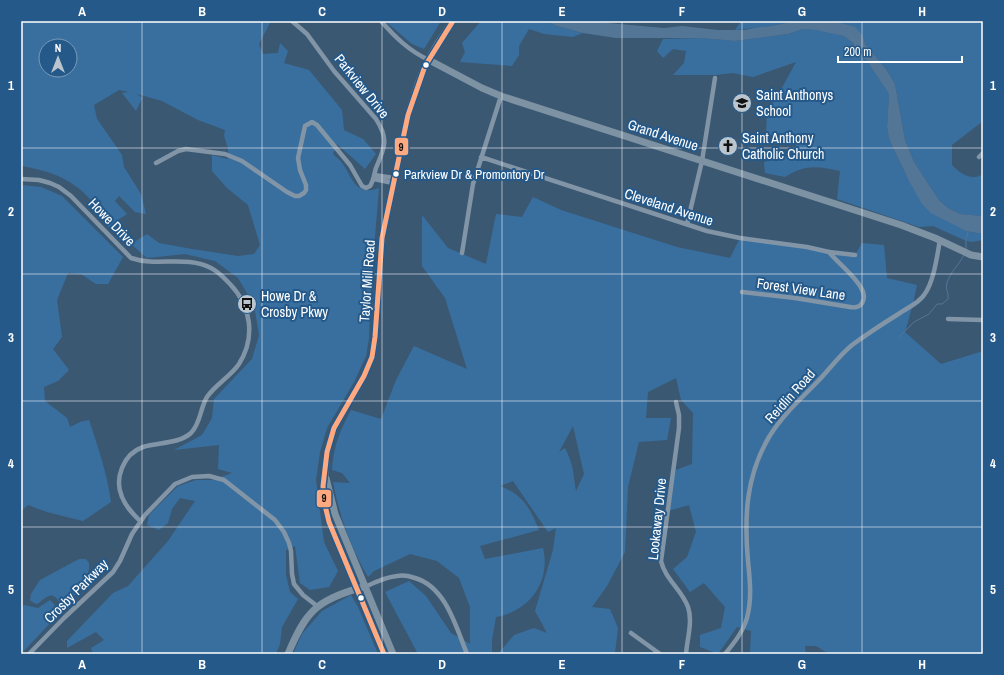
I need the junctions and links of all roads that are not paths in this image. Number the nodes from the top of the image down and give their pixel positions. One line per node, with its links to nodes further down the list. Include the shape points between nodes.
1 (292, 21): 10 (street, Parkview Drive, via 307,34 334,71 382,127 384,144)
2 (380, 21): 4 (street, via 400,42)
3 (453, 21): 4 (main road, Taylor Mill Road)
4 (428, 60): 6 (main road, Grand Avenue); 12 (main road, Taylor Mill Road, via 414,95)
5 (715, 78): 8 (street)
6 (502, 96): 7 (street); 8 (main road, Grand Avenue)
7 (481, 157): 13 (street, Cleveland Avenue); 16 (street, via 473,184)
8 (702, 161): 13 (street); 14 (main road, Grand Avenue)
9 (156, 163): 10 (street, via 186,149 225,154 242,161 287,192 299,196 306,190 306,185 298,158 305,126 312,122 350,165 362,186 369,187)
10 (374, 177): 12 (street)
11 (21, 179): 24 (street, Howe Drive, via 39,180 59,187 71,196 131,258 141,262 190,262 212,268 237,291 248,313 249,333 242,359 207,397 193,430 182,439 138,449 122,466 118,479 121,496)
12 (394, 181): 23 (main road, Taylor Mill Road, via 382,238 376,337 372,357 334,428 327,452)
13 (687, 224): 15 (street, Cleveland Avenue, via 729,236)
14 (940, 240): 18 (main road, Grand Avenue, via 968,254); 36 (street, Reidlin Road, via 931,280 923,296 844,352 789,410 761,452 751,482 746,510 750,588 747,618 740,634)
15 (829, 252): 17 (street, Cleveland Avenue); 19 (street, Forest View Lane, via 861,287 864,298 858,307)
16 (462, 253)
17 (855, 255)
18 (983, 257)
19 (742, 292)
20 (948, 319): 21 (street)
21 (983, 320)
22 (676, 402): 35 (street, Lookaway Drive, via 679,428 661,561 665,572 688,606 690,620)
23 (325, 475): 25 (main road, Taylor Mill Road, via 335,514); 26 (main road, Taylor Mill Road, via 324,501 329,522)
24 (140, 521): 27 (street, Crosby Parkway, via 167,490 179,482 198,476 224,480 280,526 291,551 294,584); 29 (street, Crosby Parkway, via 113,572)
25 (365, 587): 26 (main road); 32 (main road, Taylor Mill Road); 33 (street, via 398,576 408,576 427,583 441,596 448,608)
26 (357, 589): 27 (main road, via 341,593); 31 (main road, Taylor Mill Road)
27 (317, 606): 30 (main road, via 300,626)
28 (631, 633): 34 (street)
29 (29, 654)
30 (288, 654)
31 (384, 654)
32 (393, 654)
33 (467, 654)
34 (660, 654)
35 (686, 654)
36 (725, 654)

